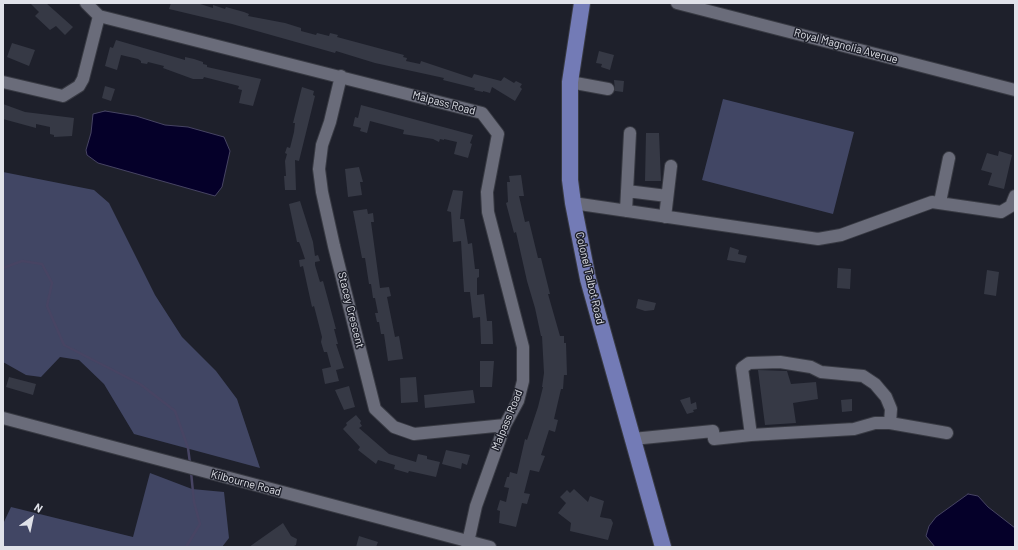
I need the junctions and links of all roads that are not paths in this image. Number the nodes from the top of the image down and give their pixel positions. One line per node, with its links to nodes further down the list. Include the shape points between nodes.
1 (86, 3): 4 (street)
2 (582, 3): 7 (main road, Colonel Talbot Road)
3 (677, 3): 9 (street, Royal Magnolia Avenue)
4 (99, 16): 5 (street, Malpass Road); 6 (street, via 79,86 63,96)
5 (341, 76): 22 (street, Malpass Road, via 482,114 498,134 487,192 488,212 523,347 523,381 518,401); 22 (street, Stacey Crescent, via 322,145 319,169 332,238 375,409 394,427 414,434)
6 (3, 82)
7 (570, 82): 8 (street); 17 (main road, Colonel Talbot Road, via 570,180)
8 (608, 89)
9 (1015, 90)
10 (630, 132): 13 (street)
11 (949, 158): 16 (street)
12 (671, 166): 14 (street)
13 (627, 191): 14 (street); 18 (street)
14 (667, 196): 19 (street)
15 (1015, 196): 16 (street, via 1011,206 1001,212)
16 (940, 202): 19 (street, via 915,207 841,235 818,239)
17 (573, 203): 18 (street); 25 (main road, Colonel Talbot Road, via 588,279)
18 (626, 211): 19 (street)
19 (665, 217)
20 (3, 418): 26 (street, Kilbourne Road)
21 (890, 423): 23 (street); 24 (street, via 864,424 854,429); 24 (street, via 890,409 886,397 875,384 863,376 821,372 811,367 780,362 749,363 742,368)
22 (504, 425): 26 (street, Malpass Road, via 476,506)
23 (947, 433)
24 (751, 436): 25 (street, via 714,440 713,431)
25 (633, 439): 28 (main road, Colonel Talbot Road)
26 (468, 544): 27 (street, Kilbourne Road)
27 (490, 547)
28 (663, 547)

